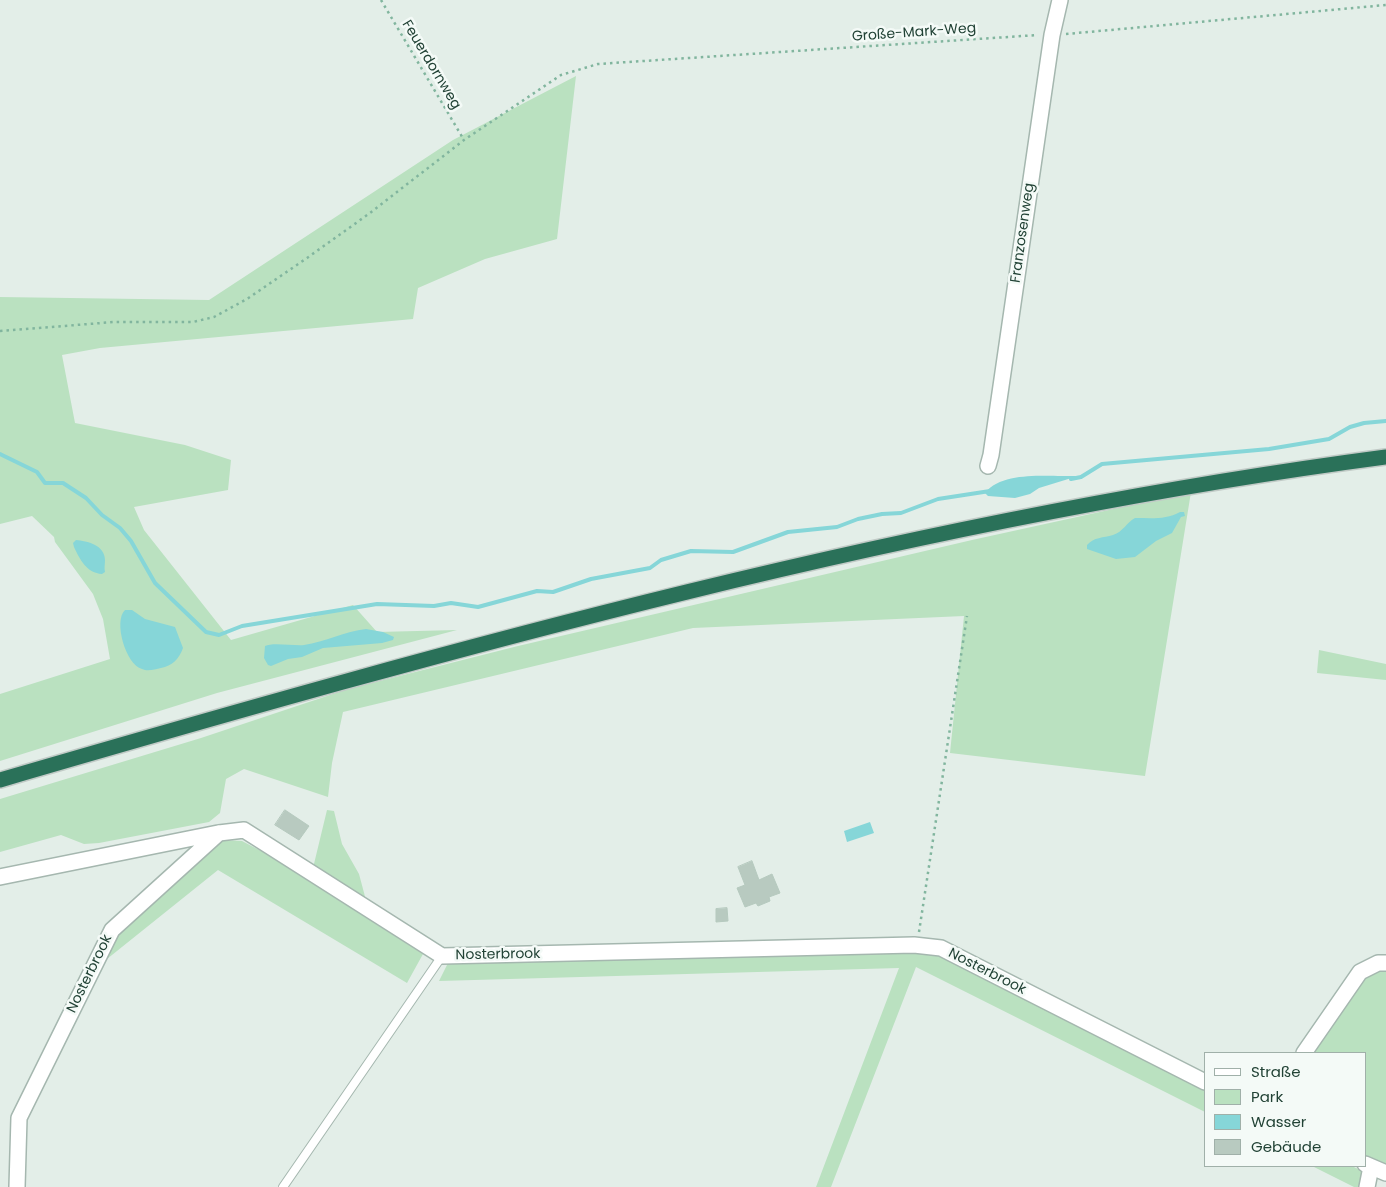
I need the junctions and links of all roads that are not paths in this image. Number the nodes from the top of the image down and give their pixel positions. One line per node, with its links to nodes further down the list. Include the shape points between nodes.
1 (1060, 0): 3 (street, Franzosenweg, via 1052,34)
2 (1386, 457): 4 (highway, via 1160,491 980,526 767,573 533,630)
3 (988, 466)
4 (0, 780)
5 (219, 833): 6 (street); 7 (street, Nosterbrook, via 244,830); 13 (street, Nosterbrook, via 112,930 20,1118)
6 (0, 877)
7 (442, 956): 10 (street, Nosterbrook, via 918,945 941,948); 14 (lane)
8 (1386, 963): 9 (street, via 1378,963 1360,972)
9 (1305, 1052)
10 (1204, 1081)
11 (1368, 1166): 12 (street); 15 (street)
12 (1386, 1174)
13 (17, 1187)
14 (283, 1187)
15 (1367, 1187)

